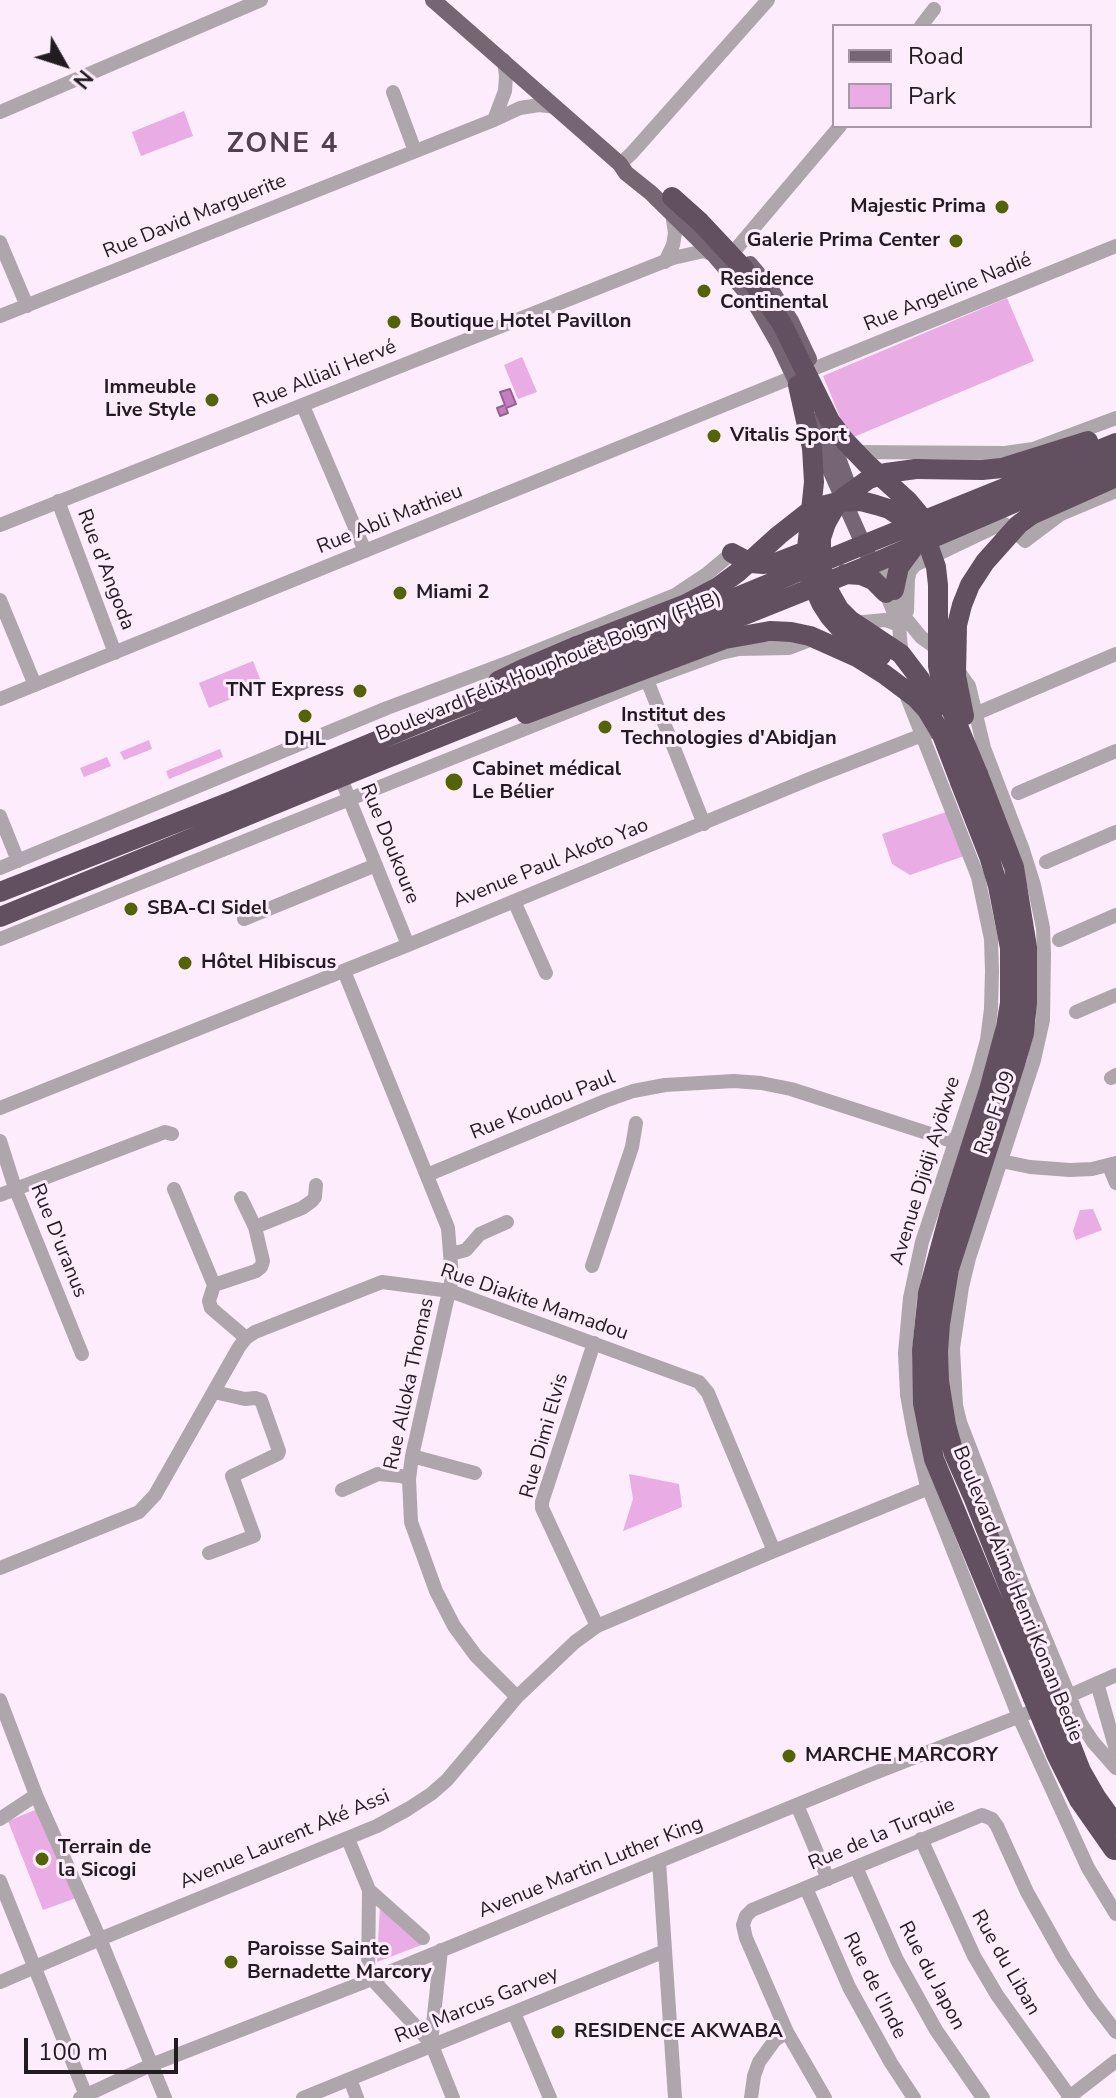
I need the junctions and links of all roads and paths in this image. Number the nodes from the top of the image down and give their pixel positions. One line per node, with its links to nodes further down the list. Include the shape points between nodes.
1 (261, 0): 9 (street)
2 (433, 0): 6 (main road)
3 (768, 0): 13 (street)
4 (934, 9): 5 (street)
5 (923, 24)
6 (504, 60): 8 (main road); 10 (street, via 505,91)
7 (393, 92): 12 (street)
8 (556, 107): 10 (street, Rue David Marguerite, via 520,108); 13 (main road)
9 (0, 112)
10 (494, 120): 12 (street, Rue David Marguerite)
11 (838, 128): 17 (street)
12 (415, 151): 20 (street, Rue David Marguerite)
13 (620, 164): 14 (main road, via 632,167)
14 (672, 205): 17 (main road, via 707,222); 18 (main road); 19 (street, via 675,233); 48 (highway, bridge, via 700,222 744,269 782,324 830,421 938,539 951,578 952,603)
15 (0, 242): 20 (street)
16 (1116, 246): 22 (street, Rue Angeline Nadié)
17 (736, 249): 22 (main road, via 770,288)
18 (714, 255): 19 (street, Rue Alliali Hervé, via 704,251); 23 (main road, via 750,297)
19 (665, 262): 24 (street, Rue Alliali Hervé)
20 (27, 306): 21 (street, Rue David Marguerite)
21 (0, 316)
22 (814, 369): 23 (street, Rue Angeline Nadié); 29 (main road)
23 (796, 381): 29 (main road); 34 (street, Rue Abli Mathieu); 48 (highway, bridge, via 812,448 806,558 814,590 844,633 893,664)
24 (303, 406): 32 (street, Rue Alliali Hervé); 34 (street)
25 (1116, 418): 29 (street, via 1033,449 852,452)
26 (1116, 432): 48 (highway, bridge, via 1002,468 886,473 869,479 835,507 821,538 821,565 831,595 850,620 907,660)
27 (1116, 443): 36 (highway, Boulevard Félix Houphouët Boigny (FHB))
28 (1116, 459): 37 (highway, Boulevard Félix Houphouët Boigny (FHB))
29 (833, 462): 36 (main road)
30 (1116, 477): 58 (highway, bridge, via 1018,525 970,585 955,652)
31 (1116, 491): 37 (street, via 1061,514 1025,541 1004,524)
32 (58, 501): 33 (street, Rue Alliali Hervé); 42 (street, Rue d'Angoda)
33 (0, 525)
34 (365, 551): 42 (street, Rue Abli Mathieu)
35 (732, 553): 36 (highway, via 763,564 824,544); 64 (street, via 675,595)
36 (871, 553): 37 (highway, Boulevard Félix Houphouët Boigny (FHB)); 38 (highway, Boulevard Félix Houphouët Boigny (FHB)); 39 (street, Avenue Djidji Ayökwe); 50 (highway, Boulevard Félix Houphouët Boigny (FHB))
37 (910, 558): 39 (highway); 41 (street)
38 (845, 574): 39 (highway, via 861,575); 55 (highway, Boulevard Félix Houphouët Boigny (FHB))
39 (890, 592): 41 (street, Avenue Djidji Ayökwe)
40 (0, 600): 45 (street)
41 (903, 622): 44 (street, via 856,622 789,648 730,651); 46 (street, Rue F109, via 954,662); 48 (street, Avenue Djidji Ayökwe, via 904,688)
42 (115, 653): 45 (street, Rue Abli Mathieu)
43 (1116, 654): 49 (street, Avenue Paul Akoto Yao)
44 (647, 680): 60 (street); 62 (street)
45 (35, 685): 47 (street, Rue Abli Mathieu)
46 (969, 686): 48 (street, via 957,705 932,716); 49 (street, Rue F109)
47 (0, 699)
48 (929, 701): 50 (highway, bridge, via 937,658 936,567 918,531 903,517 861,501 838,502 807,513 718,587 511,674); 51 (street, Avenue Djidji Ayökwe); 58 (highway, bridge)
49 (976, 714): 51 (street, Avenue Paul Akoto Yao); 52 (street, Rue F109)
50 (439, 715): 54 (highway, Boulevard Félix Houphouët Boigny (FHB))
51 (921, 736): 56 (street, Avenue Djidji Ayökwe); 62 (street, Avenue Paul Akoto Yao)
52 (984, 748): 56 (street, via 960,744); 85 (street, Rue F109, via 1023,850 1043,928 1043,1020)
53 (1116, 751): 59 (street)
54 (333, 758): 57 (street, Rue Doukoure); 68 (highway, Boulevard Félix Houphouët Boigny (FHB))
55 (385, 759): 57 (highway, Boulevard Félix Houphouët Boigny (FHB)); 58 (highway, bridge, via 526,714 725,639 770,631 810,636 884,674 927,710)
56 (937, 773): 84 (street, Avenue Djidji Ayökwe, via 978,877 991,939 987,1040)
57 (340, 778): 60 (street, Rue Doukoure); 71 (highway, Boulevard Félix Houphouët Boigny (FHB))
58 (969, 778): 115 (highway, Boulevard Aimé Henri Konan Bedie, via 1014,867 1027,947 1027,1003 1021,1043 949,1269 940,1324 939,1381 954,1454)
59 (1018, 793)
60 (349, 799): 66 (street, Rue Doukoure); 73 (street)
61 (0, 816): 64 (street)
62 (704, 824): 69 (street, Avenue Paul Akoto Yao)
63 (1116, 832): 65 (street)
64 (18, 861): 67 (street)
65 (1046, 862)
66 (376, 865): 72 (street); 75 (street, Rue Doukoure)
67 (0, 868)
68 (0, 892)
69 (514, 901): 75 (street, Avenue Paul Akoto Yao); 77 (street)
70 (1116, 915): 74 (street)
71 (0, 917)
72 (244, 919)
73 (0, 939)
74 (1059, 940)
75 (408, 945): 76 (street, Avenue Paul Akoto Yao)
76 (344, 971): 80 (street, Avenue Paul Akoto Yao); 87 (street, Rue Alloka Thomas)
77 (546, 973)
78 (1116, 995): 79 (street)
79 (1076, 1012)
80 (0, 1108)
81 (636, 1123): 97 (street)
82 (172, 1134): 90 (street, via 165,1132)
83 (0, 1141): 90 (street, Rue D'uranus)
84 (955, 1142): 87 (street, Rue Koudou Paul, via 761,1083 665,1085 605,1101); 107 (street, Avenue Djidji Ayökwe, via 922,1242 907,1324 907,1395)
85 (1001, 1161): 86 (street, via 1070,1170); 115 (street, Rue F109, via 969,1258 957,1316 956,1405)
86 (1112, 1164): 88 (street)
87 (427, 1175): 96 (street, Rue Alloka Thomas, via 448,1228)
88 (1116, 1183)
89 (316, 1185): 95 (street, via 315,1197 302,1208)
90 (15, 1188): 92 (street); 102 (street, Rue D'uranus)
91 (174, 1189): 98 (street)
92 (0, 1195)
93 (241, 1198): 95 (street)
94 (507, 1222): 96 (street)
95 (255, 1227): 98 (street, via 261,1267)
96 (451, 1254): 99 (street, Rue Alloka Thomas)
97 (592, 1266)
98 (214, 1285): 100 (street, via 211,1308)
99 (450, 1291): 100 (street, Rue Diakite Mamadou, via 382,1282); 101 (street, Rue Diakite Mamadou); 104 (street, Rue Alloka Thomas)
100 (246, 1338): 103 (street)
101 (594, 1343): 109 (street, Rue Diakite Mamadou, via 704,1387); 112 (street, Rue Dimi Elvis, via 542,1508)
102 (82, 1354)
103 (214, 1392): 110 (street, via 261,1400 279,1451 232,1476 254,1536); 111 (street, via 155,1495 139,1512)
104 (412, 1456): 105 (street); 106 (street, Rue Alloka Thomas)
105 (475, 1473)
106 (409, 1479): 108 (street, via 378,1474); 116 (street, Rue Alloka Thomas, via 411,1522 436,1591 476,1656)
107 (929, 1488): 109 (street, Avenue Laurent Aké Assi); 118 (street, Avenue Djidji Ayökwe)
108 (342, 1490)
109 (774, 1551): 112 (street, Avenue Laurent Aké Assi)
110 (209, 1553)
111 (0, 1568)
112 (597, 1626): 116 (street, Avenue Laurent Aké Assi)
113 (1116, 1675): 114 (street, Avenue Martin Luther King)
114 (1097, 1683): 115 (street, Avenue Martin Luther King); 119 (street)
115 (1050, 1695): 118 (street, Avenue Martin Luther King); 120 (street, Rue F109, via 1080,1722); 126 (highway, Boulevard Aimé Henri Konan Bedie, bridge, via 1081,1771); 130 (highway, Boulevard Aimé Henri Konan Bedie, bridge, via 1056,1754 1079,1800)
116 (517, 1697): 127 (street, Avenue Laurent Aké Assi, via 439,1787)
117 (0, 1700): 121 (street)
118 (1019, 1717): 123 (street, Avenue Martin Luther King); 129 (street, Avenue Djidji Ayökwe)
119 (1116, 1750)
120 (1116, 1768)
121 (36, 1795): 125 (street); 140 (street)
122 (1116, 1803): 129 (street, via 1086,1820)
123 (797, 1805): 132 (street, Avenue Martin Luther King); 134 (street)
124 (1116, 1818): 131 (street, via 1093,1834)
125 (0, 1819)
126 (1116, 1825)
127 (348, 1839): 137 (street); 140 (street, Avenue Laurent Aké Assi)
128 (921, 1839): 133 (street, Rue de la Turquie); 148 (street, Rue de la Turquie, via 982,1815 992,1819 1064,1958); 154 (street, Rue du Liban, via 980,1967)
129 (1076, 1841): 131 (street, Avenue Djidji Ayökwe)
130 (1115, 1851)
131 (1083, 1856): 138 (street, Avenue Djidji Ayökwe)
132 (659, 1861): 141 (street, Avenue Martin Luther King); 142 (street)
133 (856, 1867): 134 (street, Rue de la Turquie); 164 (street, Rue du Japon, via 903,1972)
134 (828, 1879): 136 (street, Rue de la Turquie)
135 (0, 1881): 143 (street)
136 (806, 1888): 147 (street, Rue de la Turquie, via 752,1910 743,1925); 163 (street, Rue de l'Inde, via 849,1987)
137 (369, 1890): 139 (street); 144 (street)
138 (1116, 1914)
139 (423, 1938)
140 (100, 1939): 143 (street, Avenue Laurent Aké Assi); 151 (street)
141 (441, 1950): 144 (street, Avenue Martin Luther King); 149 (street)
142 (665, 1951): 146 (street, Rue Marcus Garvey); 160 (street)
143 (34, 1967): 145 (street, Avenue Laurent Aké Assi); 153 (street)
144 (370, 1979): 149 (street); 151 (street, Avenue Martin Luther King)
145 (0, 1982)
146 (514, 2013): 149 (street, Rue Marcus Garvey); 159 (street)
147 (787, 2032): 161 (street, via 761,2059); 162 (street, Rue de la Turquie)
148 (1116, 2032)
149 (432, 2045): 152 (street, Rue Marcus Garvey); 158 (street)
150 (1116, 2061): 154 (street)
151 (151, 2065): 153 (street, Avenue Martin Luther King); 155 (street)
152 (350, 2079): 156 (street, Rue Marcus Garvey); 157 (street)
153 (84, 2097)
154 (1069, 2097)
155 (165, 2098)
156 (303, 2098)
157 (357, 2098)
158 (453, 2098)
159 (550, 2098)
160 (675, 2098)
161 (751, 2098)
162 (825, 2098)
163 (914, 2098)
164 (983, 2098)

